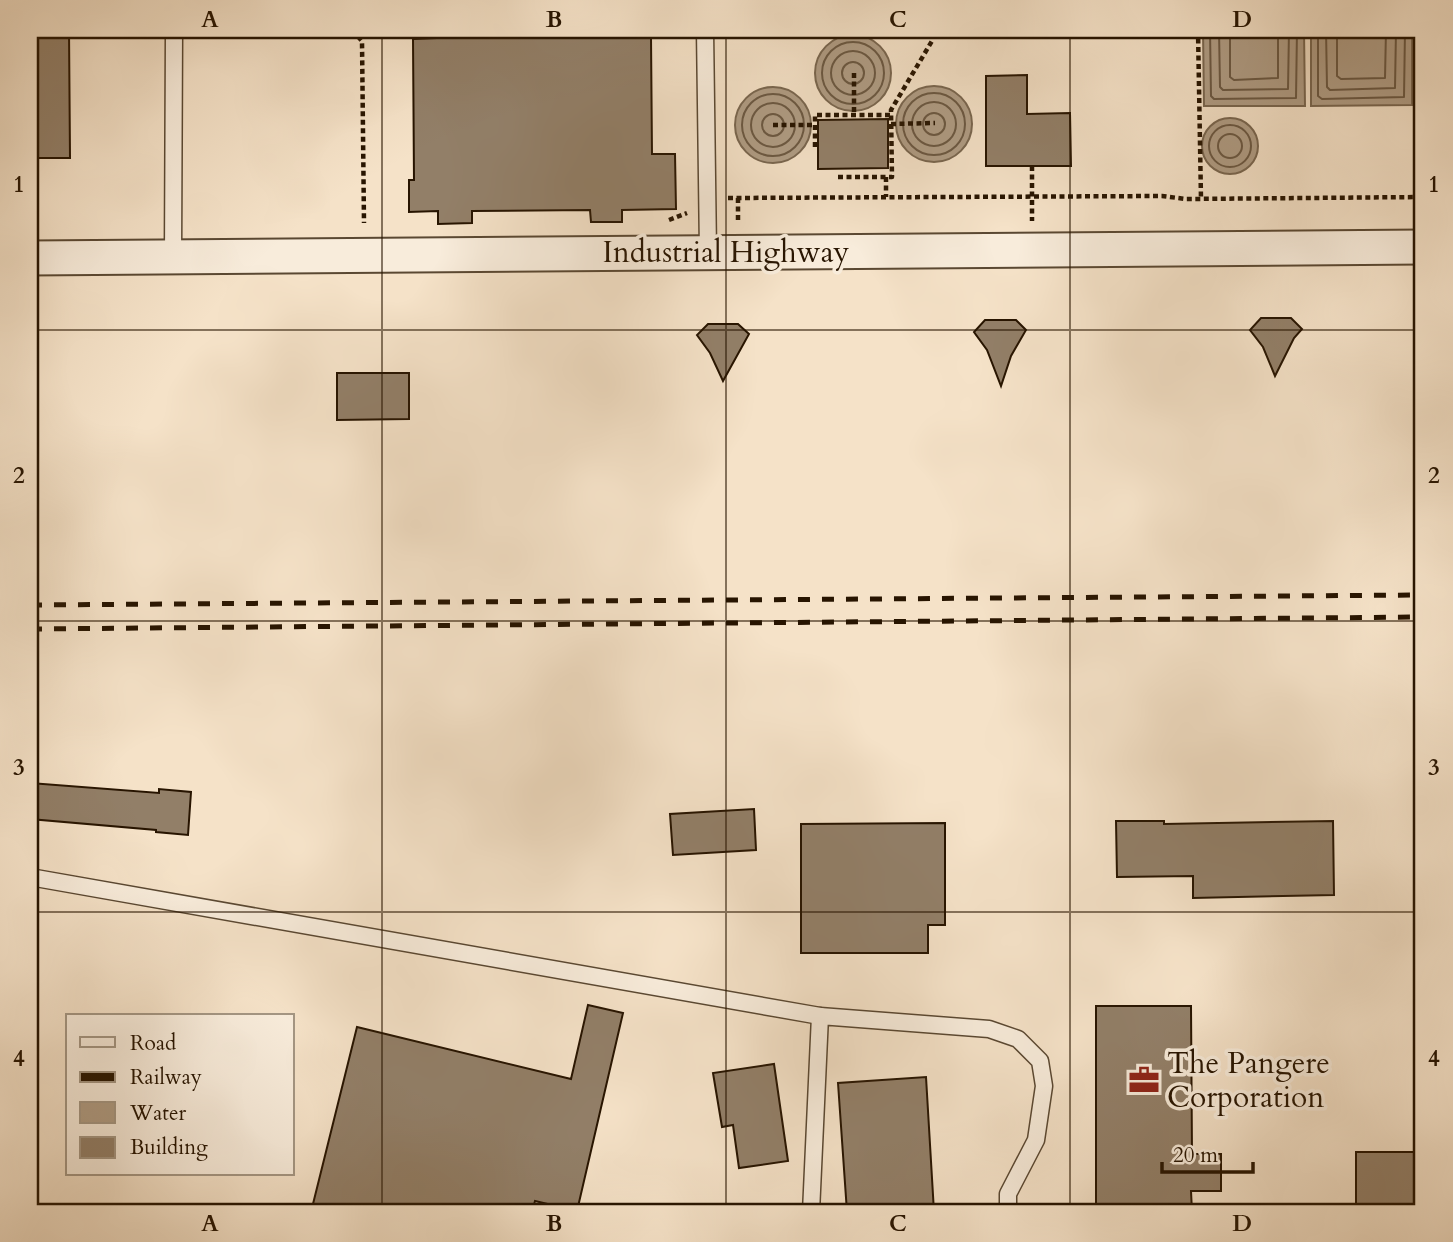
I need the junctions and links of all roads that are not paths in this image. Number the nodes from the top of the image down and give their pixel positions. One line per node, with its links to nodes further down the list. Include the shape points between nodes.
1 (174, 30): 5 (lane)
2 (705, 30): 4 (lane)
3 (1423, 247): 4 (street, Industrial Highway)
4 (708, 252): 5 (street, Industrial Highway)
5 (173, 256): 6 (street, Industrial Highway)
6 (30, 258)
7 (30, 877): 8 (lane)
8 (820, 1016): 9 (lane); 10 (lane, via 989,1029 1018,1039 1040,1061 1044,1086 1036,1140 1008,1195)
9 (811, 1212)
10 (1008, 1212)

